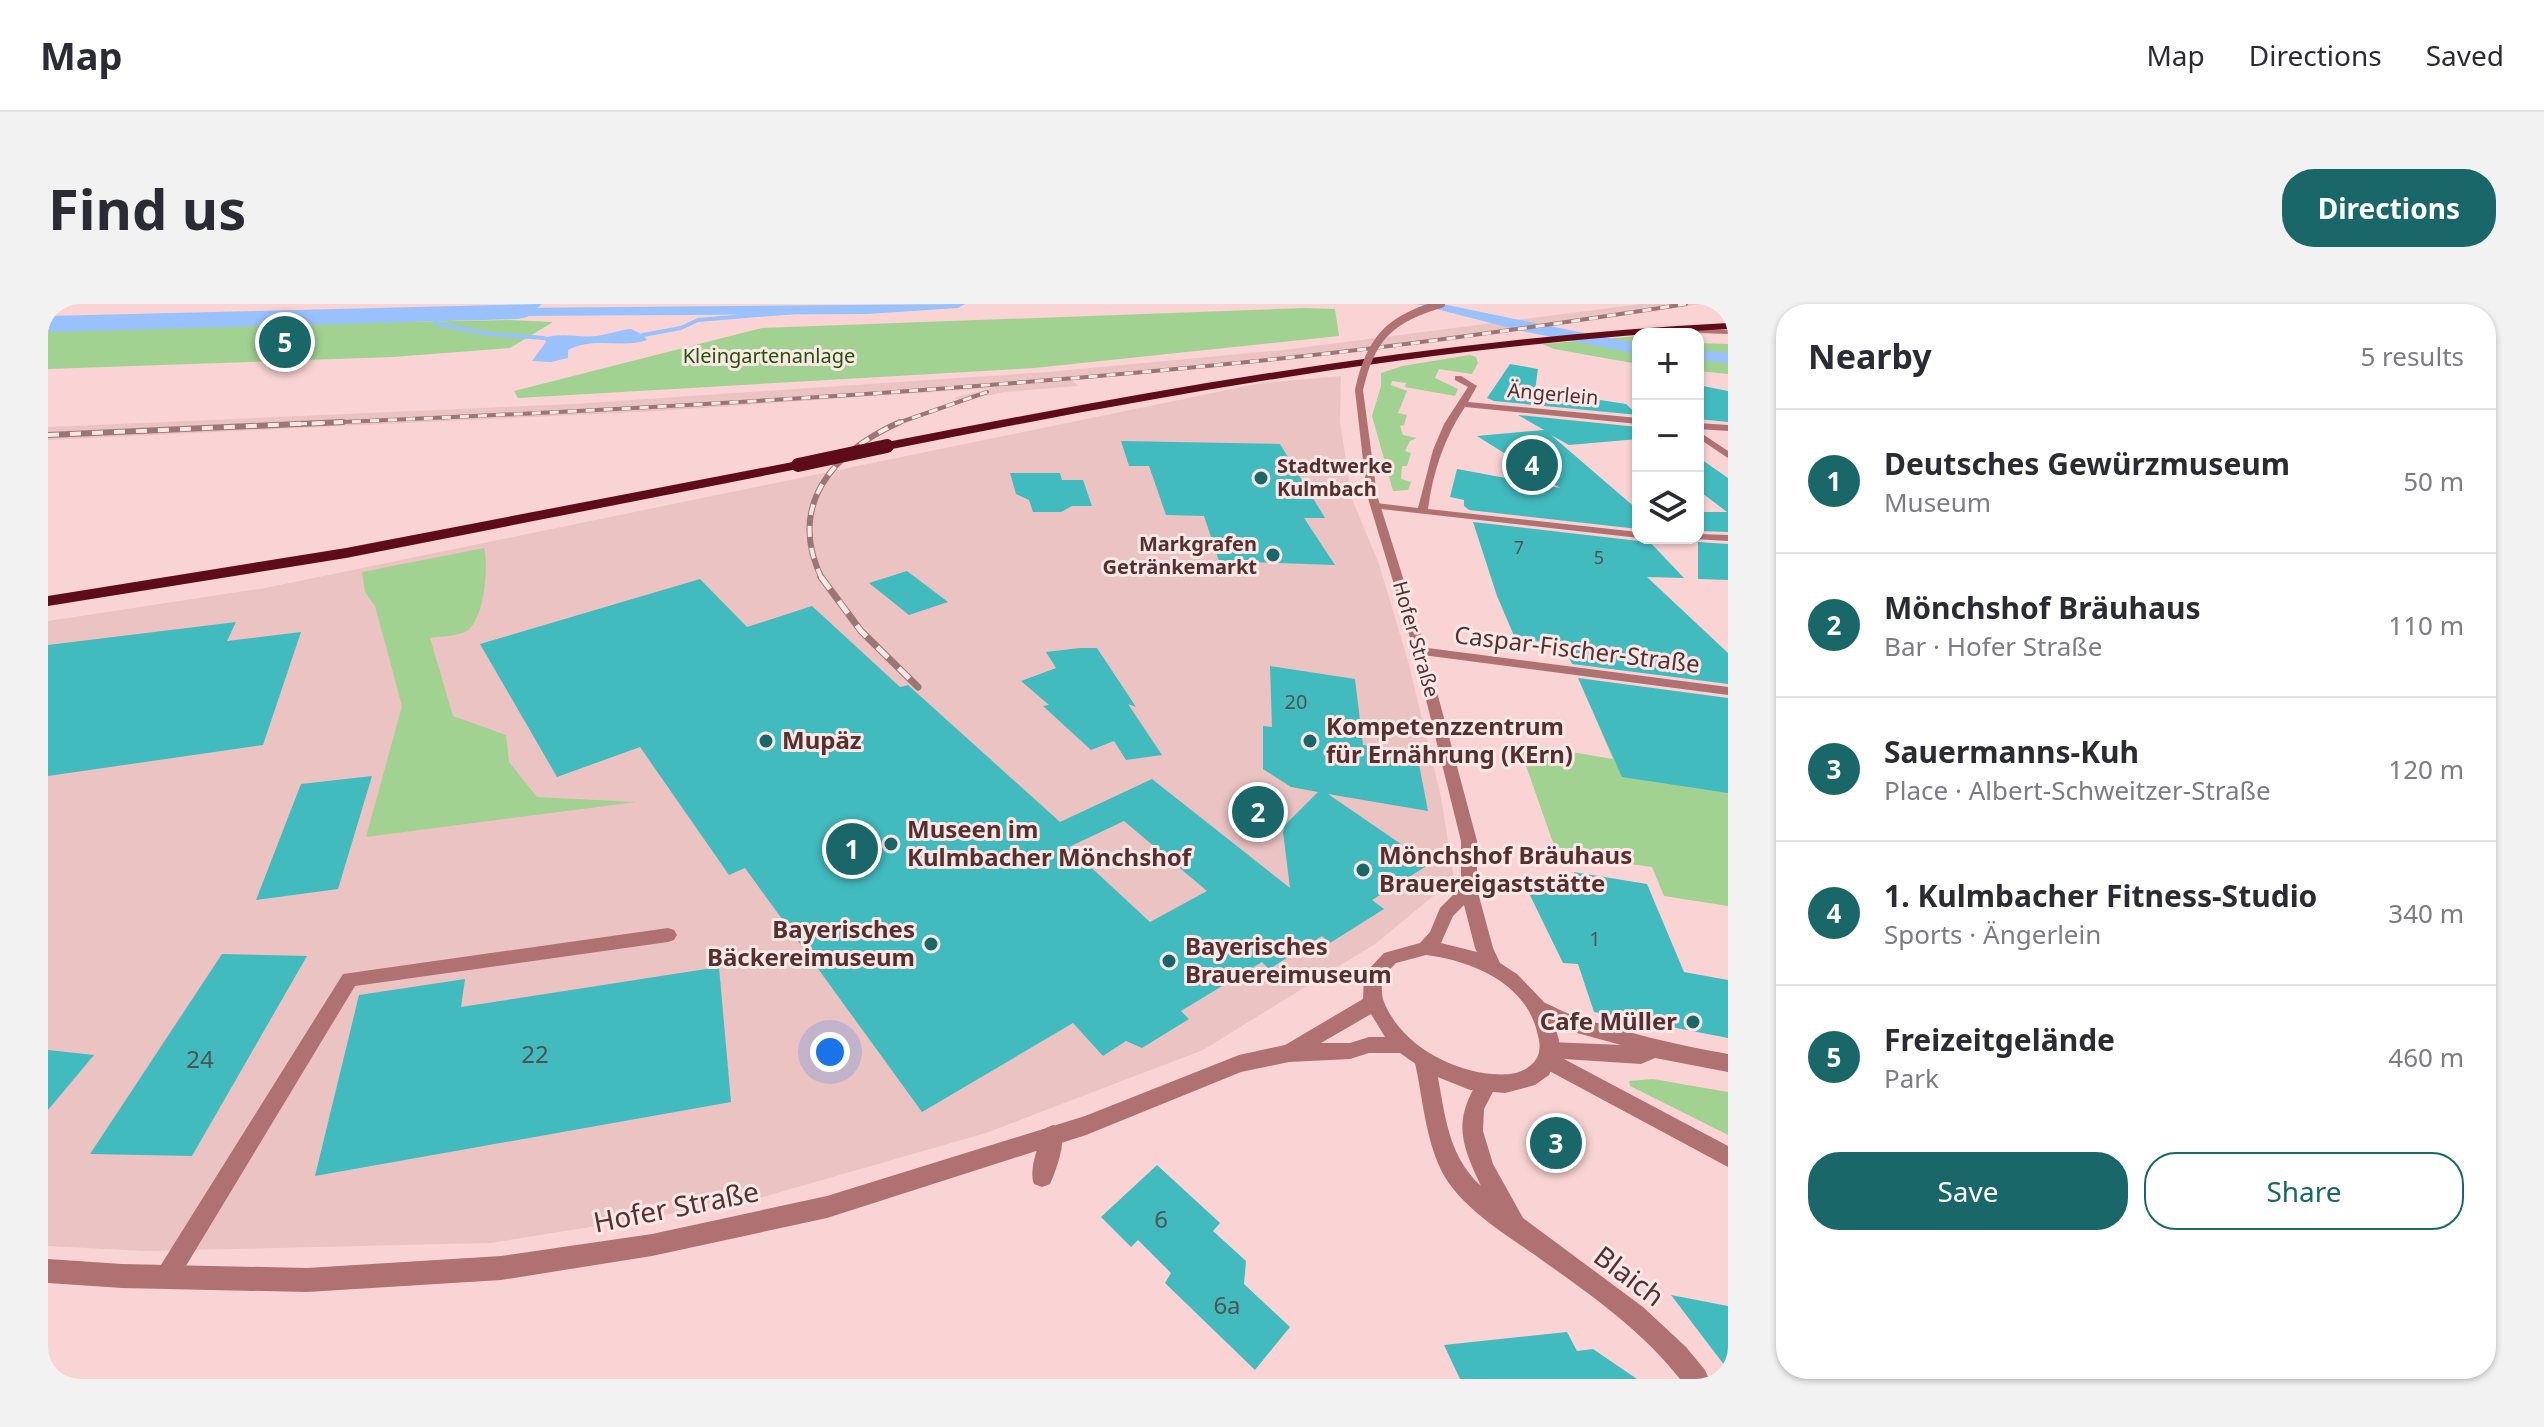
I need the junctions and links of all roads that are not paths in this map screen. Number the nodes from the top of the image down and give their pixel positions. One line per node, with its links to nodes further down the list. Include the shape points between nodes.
1 (1441, 304): 14 (street, Hofer Straße, bridge, via 1393,323 1372,346 1362,370 1359,390)
2 (1728, 326): 3 (highway)
3 (1683, 328)
4 (1632, 331): 19 (highway, bridge, via 1294,368 362,551)
5 (1704, 331): 6 (street)
6 (1728, 332)
7 (1458, 378): 8 (street, via 1473,386)
8 (1464, 404): 9 (street, Ängerlein); 15 (street, via 1435,456)
9 (1632, 420)
10 (1704, 426): 11 (street)
11 (1728, 428)
12 (1704, 438): 13 (street)
13 (1728, 455)
14 (1376, 506): 15 (street); 20 (street, Hofer Straße)
15 (1423, 511): 16 (street)
16 (1632, 534)
17 (1704, 537): 18 (street)
18 (1728, 538)
19 (48, 601)
20 (1420, 651): 21 (street, Caspar-Fischer-Straße); 22 (street, Hofer Straße, via 1469,841)
21 (1728, 691)
22 (1469, 889): 24 (street, via 1446,913); 25 (street, Hofer Straße)
23 (668, 935): 40 (street, via 349,979)
24 (1426, 948): 25 (street, via 1459,953); 26 (street, via 1397,953 1377,969)
25 (1493, 967): 27 (street)
26 (1373, 1003): 28 (street); 30 (street, Hofer Straße)
27 (1538, 1008): 29 (street); 31 (street, via 1550,1036)
28 (1401, 1045): 30 (street, Hofer Straße); 32 (street)
29 (1654, 1049): 31 (street, via 1641,1055); 33 (street)
30 (1289, 1053): 35 (street, Hofer Straße, via 1239,1064)
31 (1548, 1055): 34 (street, via 1538,1072 1525,1080); 36 (street)
32 (1425, 1063): 34 (street); 38 (street, Blaich, via 1439,1139 1450,1166 1477,1197)
33 (1728, 1063)
34 (1487, 1084): 38 (street, Blaich, via 1471,1115 1474,1139 1497,1196)
35 (1053, 1135): 37 (street); 40 (street, Hofer Straße, via 827,1207 652,1245 501,1268 307,1280)
36 (1728, 1157)
37 (1042, 1177)
38 (1519, 1229): 41 (street, Blaich, via 1643,1320)
39 (48, 1271): 40 (street, Hofer Straße)
40 (167, 1276)
41 (1696, 1379)

